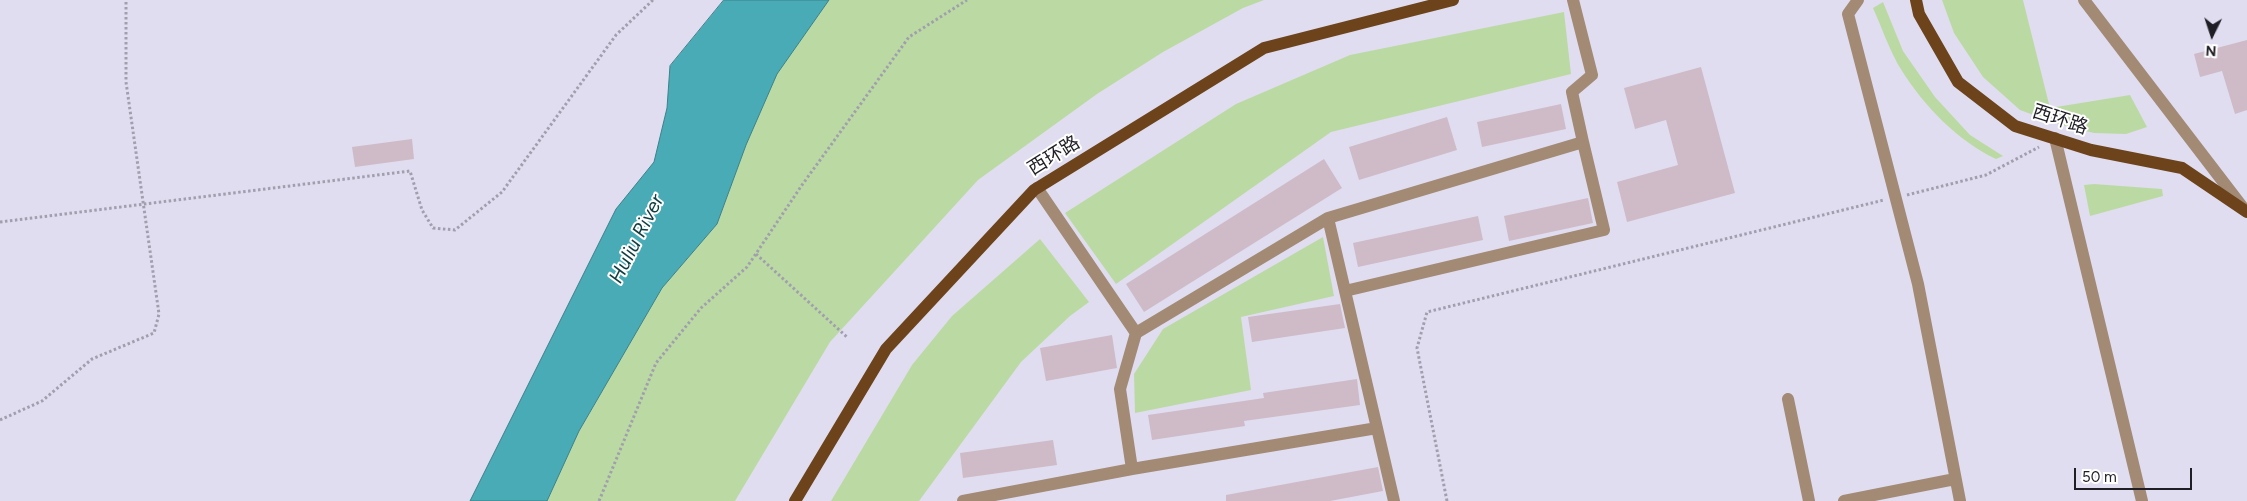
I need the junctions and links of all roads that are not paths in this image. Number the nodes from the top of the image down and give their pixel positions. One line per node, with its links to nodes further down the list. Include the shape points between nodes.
1 (1453, 0): 8 (main road, 西环路, via 1264,48)
2 (1573, 0): 7 (street, via 1592,75 1572,92)
3 (1858, 0): 16 (street, via 1848,14 1918,284)
4 (1916, 0): 6 (main road, 西环路, via 1919,14 1958,82 2015,126)
5 (2084, 0): 9 (street)
6 (2055, 138): 9 (main road, 西环路, via 2091,150 2182,168); 24 (street)
7 (1583, 142): 10 (street); 11 (street, via 1604,230)
8 (1037, 188): 12 (street); 18 (main road, 西环路, via 886,349)
9 (2246, 211)
10 (1328, 218): 11 (street); 12 (street)
11 (1345, 291): 14 (street)
12 (1136, 333): 15 (street, via 1120,388)
13 (1788, 399): 21 (street)
14 (1377, 428): 15 (street); 20 (street)
15 (1132, 469): 17 (street)
16 (1956, 479): 22 (street); 23 (street)
17 (977, 500): 19 (street)
18 (795, 501)
19 (962, 501)
20 (1394, 501)
21 (1809, 501)
22 (1844, 501)
23 (1960, 501)
24 (2142, 501)

